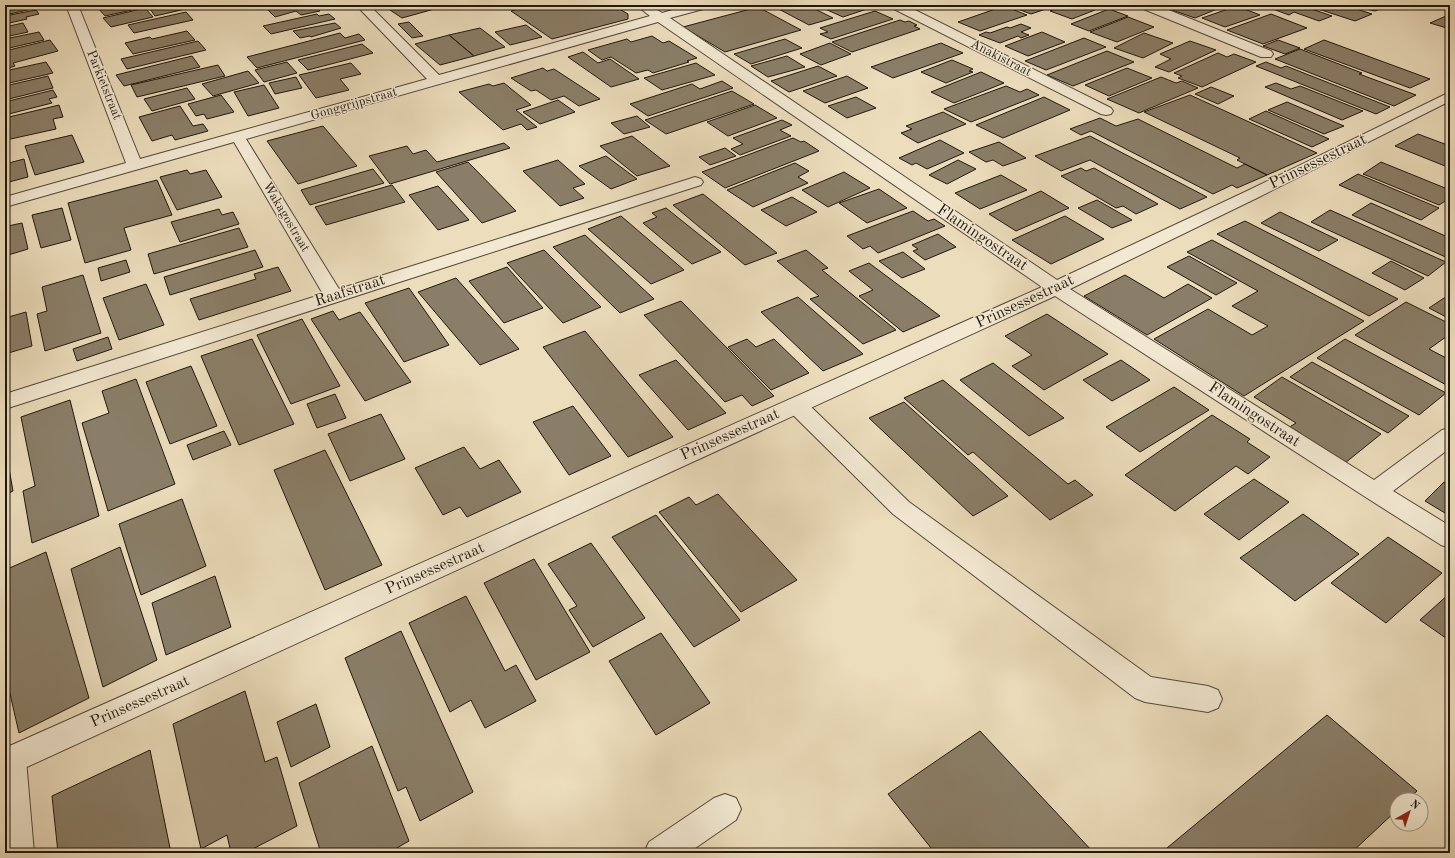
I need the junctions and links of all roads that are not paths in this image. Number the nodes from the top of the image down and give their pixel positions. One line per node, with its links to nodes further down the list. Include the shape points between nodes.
1 (72, 5): 13 (street, Parkietstraat)
2 (362, 5): 9 (street)
3 (642, 5): 7 (street, Flamingostraat)
4 (703, 5): 7 (street, Gonggrijpstraat)
5 (896, 5): 11 (street, Anakistraat)
6 (1145, 5): 8 (street)
7 (660, 17): 9 (street, Gonggrijpstraat); 16 (street, Flamingostraat)
8 (1266, 54)
9 (437, 81): 12 (street, Gonggrijpstraat)
10 (1450, 96): 16 (street, Prinsessestraat)
11 (1106, 110)
12 (238, 137): 13 (street, Gonggrijpstraat); 17 (street, Wakagostraat)
13 (136, 165): 15 (street, Gonggrijpstraat)
14 (695, 182): 17 (street, Raafstraat)
15 (5, 202)
16 (1056, 288): 19 (street, Prinsessestraat); 21 (street, Flamingostraat)
17 (334, 296): 18 (street, Raafstraat)
18 (5, 402)
19 (796, 406): 23 (street, via 902,508 1145,689); 24 (street, Prinsessestraat)
20 (1450, 436): 21 (street)
21 (1375, 492): 22 (street, Flamingostraat)
22 (1450, 538)
23 (1208, 699)
24 (8, 762): 26 (street)
25 (725, 809): 27 (street)
26 (18, 853)
27 (660, 853)

